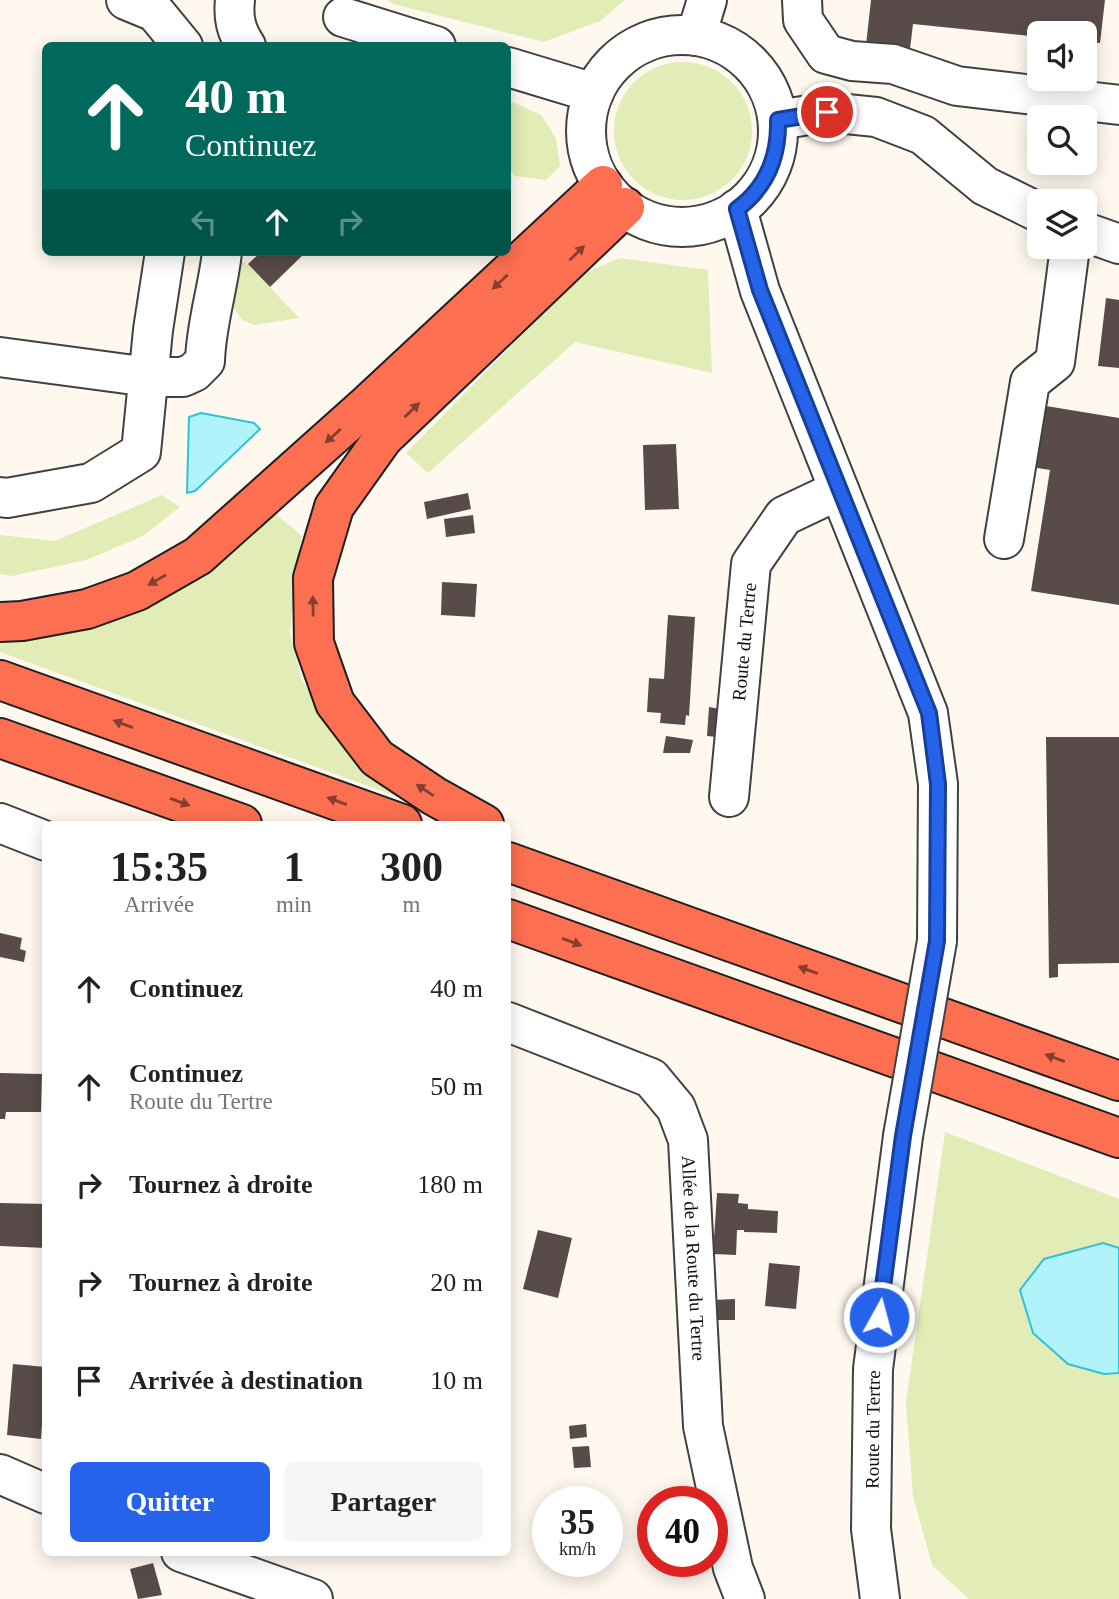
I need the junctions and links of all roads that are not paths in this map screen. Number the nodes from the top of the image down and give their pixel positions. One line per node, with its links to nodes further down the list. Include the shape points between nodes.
1 (126, 0): 7 (street, via 155,12)
2 (235, 0): 8 (street, via 236,24)
3 (707, 0): 6 (street)
4 (802, 0): 12 (street, via 803,20 826,54 893,64 957,86)
5 (338, 21): 9 (street)
6 (696, 36): 11 (street, via 661,37 630,50); 13 (street, via 726,45 751,64 769,90)
7 (180, 42)
8 (244, 42)
9 (420, 42)
10 (511, 68): 11 (street)
11 (594, 93): 14 (street, via 587,140 592,163)
12 (1119, 105)
13 (778, 120): 15 (street, via 827,112 876,117 923,135 985,186); 16 (street, via 770,170 756,192)
14 (614, 196): 16 (street, via 635,214 681,227 705,224); 27 (highway, one-way to 27, via 367,405 198,556 137,592 87,609); 33 (highway, one-way to 14, via 377,758 335,703 314,643 313,578 334,507 383,438)
15 (1027, 207)
16 (737, 209): 24 (street, via 760,290)
17 (1097, 236): 18 (street)
18 (1119, 244)
19 (164, 256): 23 (street)
20 (222, 256): 23 (street, via 205,361 183,377)
21 (1068, 259): 26 (street, via 1055,362 1030,382)
22 (0, 356): 23 (street)
23 (149, 377): 25 (street, via 141,452 92,483)
24 (839, 490): 30 (street, Route du Tertre, via 784,516 751,564); 50 (street, Route du Tertre, bridge, via 929,713 938,784 937,941 903,1136 873,1369 872,1530)
25 (0, 497)
26 (1004, 538)
27 (0, 622)
28 (0, 680): 32 (highway, one-way to 28)
29 (0, 738): 31 (highway, one-way to 31)
30 (729, 797)
31 (234, 821)
32 (394, 821)
33 (479, 821)
34 (0, 823): 35 (street)
35 (42, 839)
36 (511, 839): 38 (highway)
37 (511, 863): 38 (highway)
38 (636, 908): 42 (highway, one-way to 38)
39 (511, 920): 40 (highway, one-way to 40)
40 (720, 995): 43 (highway); 44 (highway)
41 (511, 1023): 49 (street, Allée de la Route du Tertre, via 651,1078 676,1108 688,1140 704,1426 733,1568)
42 (1119, 1081)
43 (1119, 1138)
44 (1119, 1158)
45 (0, 1474): 46 (street)
46 (42, 1492)
47 (192, 1556): 48 (street)
48 (313, 1599)
49 (745, 1599)
50 (880, 1599)

